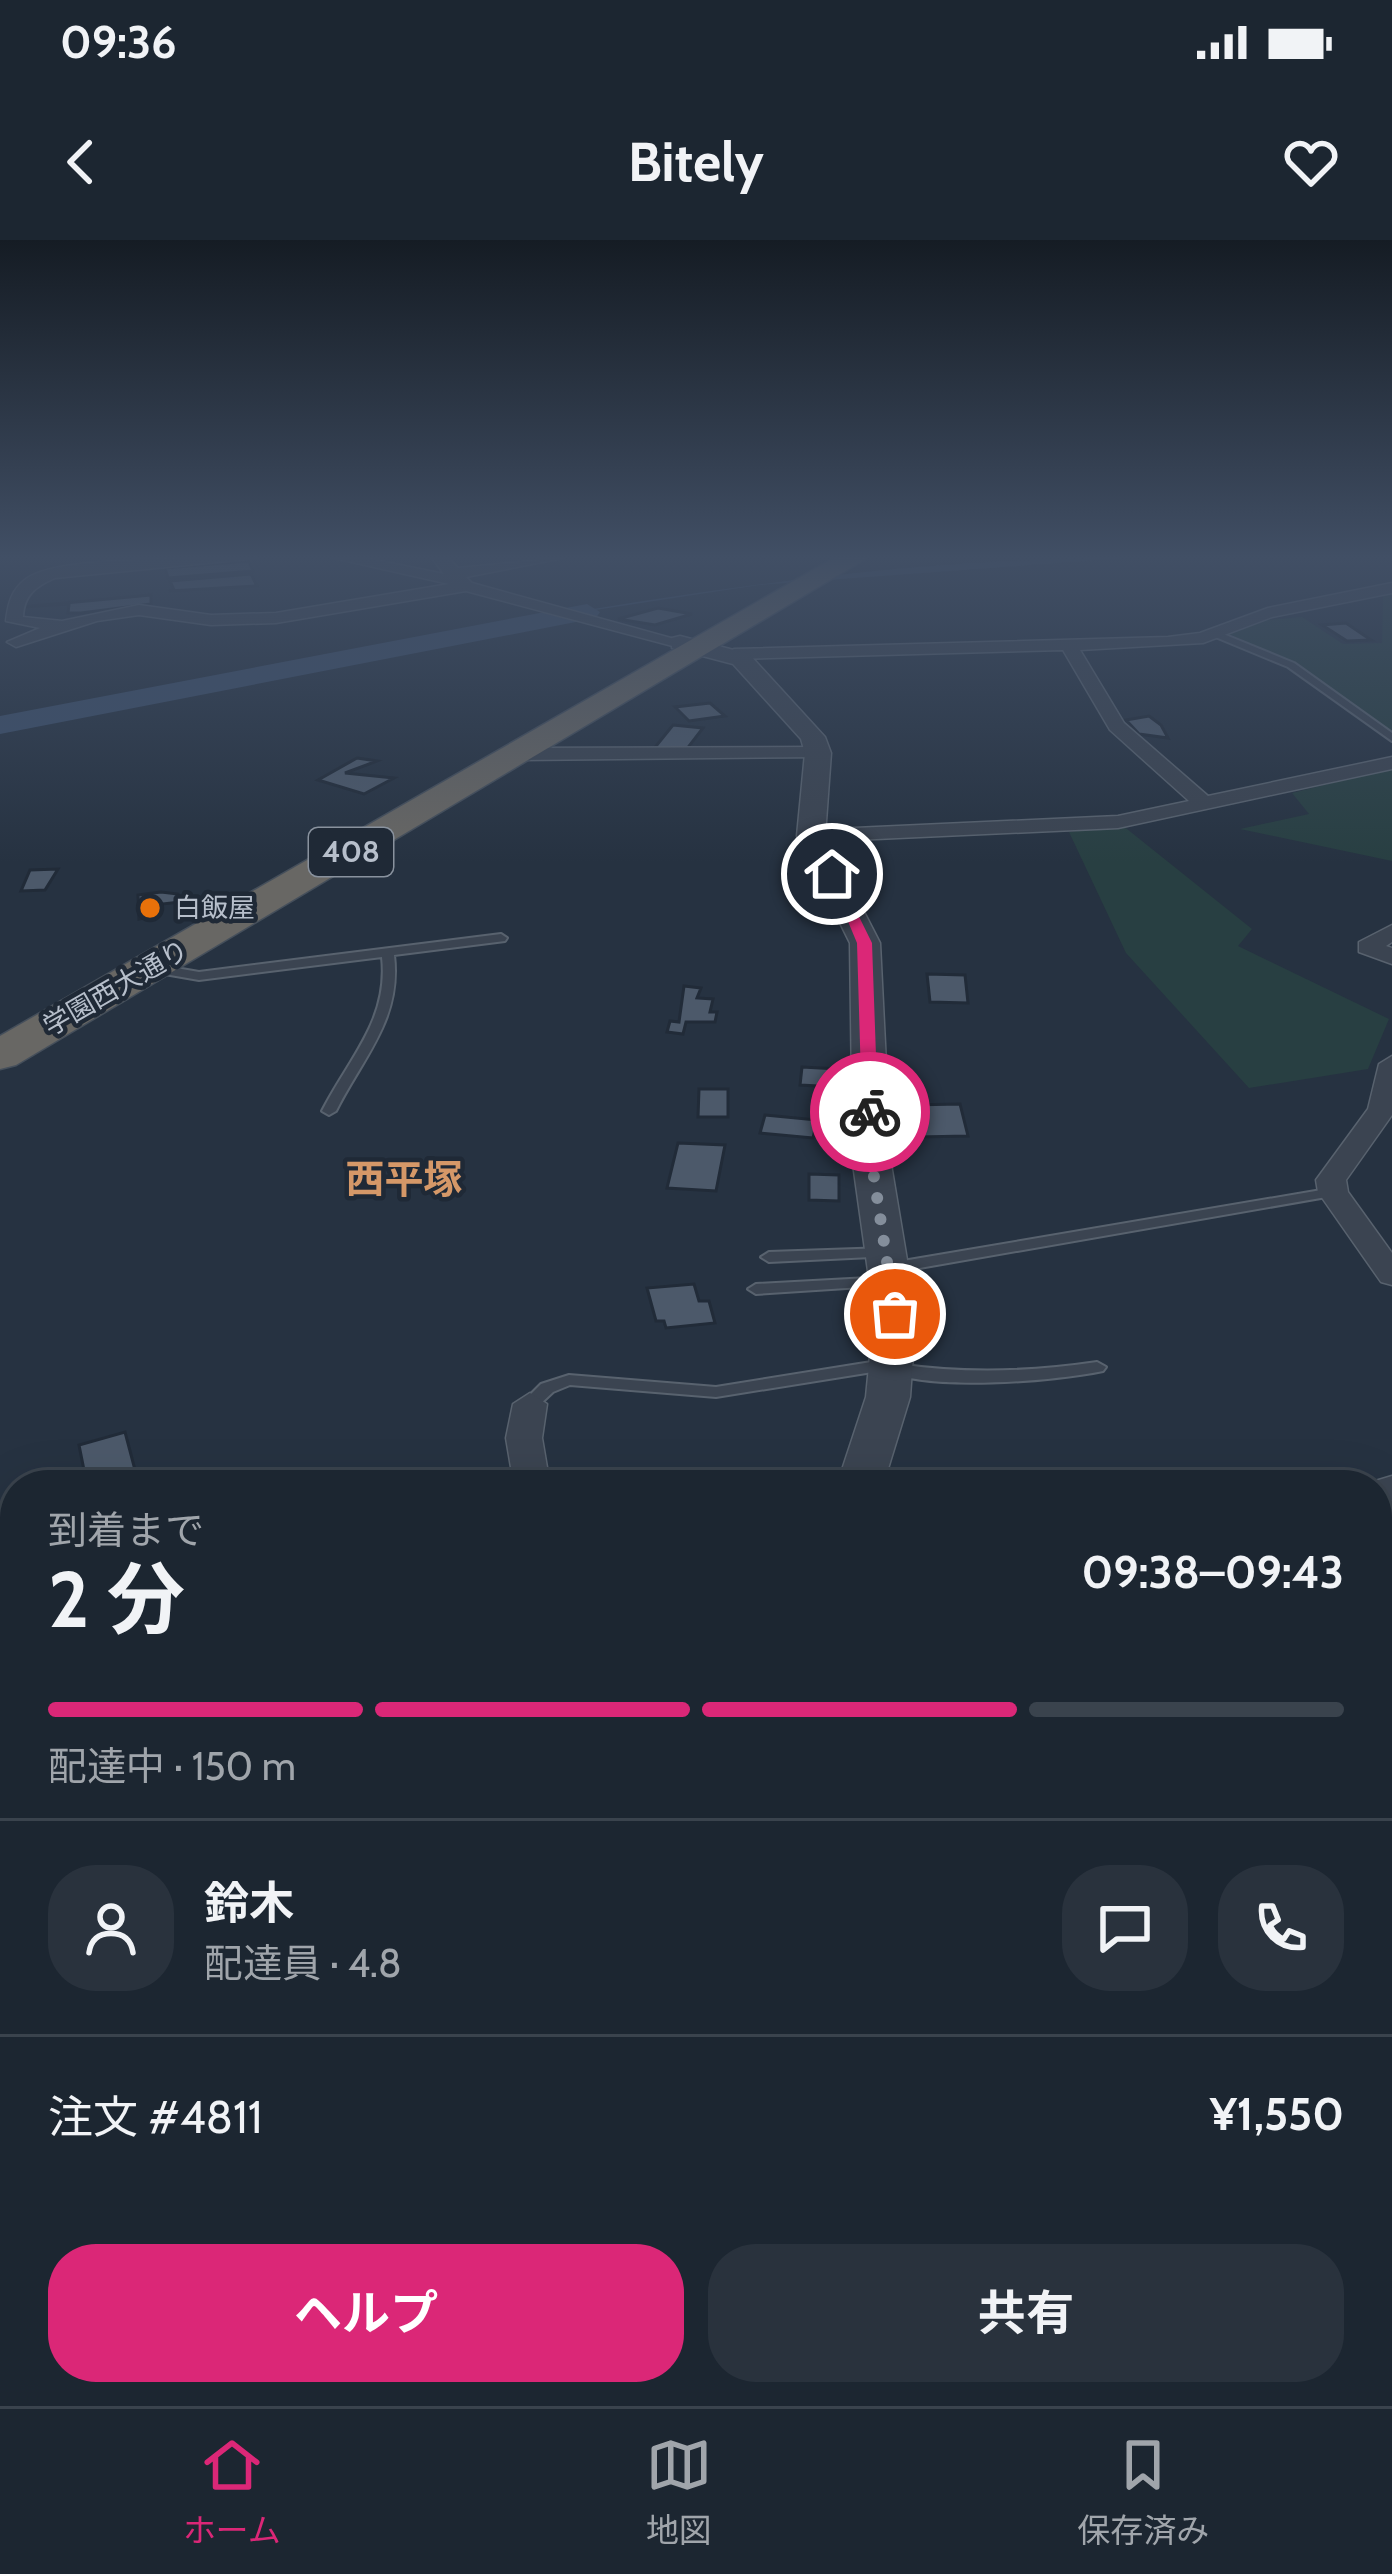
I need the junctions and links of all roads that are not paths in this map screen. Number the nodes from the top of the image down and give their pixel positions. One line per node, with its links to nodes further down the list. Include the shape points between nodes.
1 (685, 659): 17 (highway, 学園西大通り / 408)
2 (686, 659): 8 (highway, 学園西大通り / 408)
3 (734, 659): 7 (street, via 750,665)
4 (1077, 659): 10 (street, via 1117,725)
5 (1277, 659): 6 (lane)
6 (1392, 738)
7 (818, 753): 8 (street); 11 (street)
8 (520, 754): 16 (highway, 学園西大通り / 408)
9 (1392, 764): 10 (street)
10 (1207, 806): 11 (street, via 1060,829)
11 (811, 836): 23 (street, via 865,943 872,1164)
12 (1392, 932): 15 (street, via 1368,947)
13 (501, 938): 14 (lane)
14 (388, 955): 16 (lane, via 199,976); 20 (lane, via 394,981 386,1018)
15 (1392, 957)
16 (153, 968): 18 (highway, 学園西大通り / 408)
17 (0, 1030)
18 (0, 1055)
19 (1392, 1064): 21 (street, via 1382,1109 1331,1180)
20 (329, 1111)
21 (1333, 1192): 23 (lane); 24 (street)
22 (770, 1257): 23 (lane)
23 (888, 1268): 25 (lane); 26 (street)
24 (1392, 1275)
25 (756, 1289)
26 (893, 1366): 27 (lane, via 954,1376); 28 (lane, via 716,1392 569,1380); 30 (street)
27 (1097, 1367)
28 (530, 1403): 29 (street)
29 (529, 1470)
30 (865, 1470)

